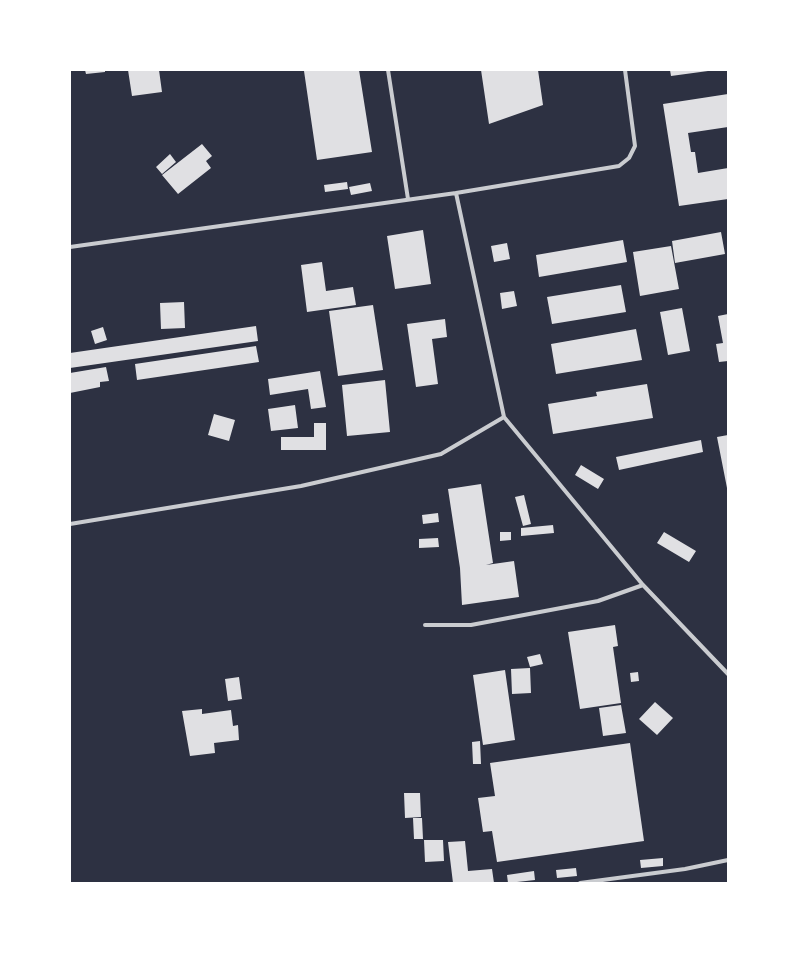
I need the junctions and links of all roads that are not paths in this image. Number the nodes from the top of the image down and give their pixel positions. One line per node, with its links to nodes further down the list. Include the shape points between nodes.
1 (388, 70): 4 (lane)
2 (625, 70): 3 (lane, via 635,146 629,158 619,166)
3 (456, 193): 4 (lane); 6 (lane)
4 (408, 200): 5 (lane)
5 (70, 247)
6 (504, 417): 7 (lane, via 441,454 301,486); 8 (lane)
7 (70, 524)
8 (643, 585): 9 (lane, via 598,602 559,609 471,624); 10 (lane)
9 (425, 624)
10 (728, 674)
11 (728, 860): 12 (lane)
12 (580, 883)

